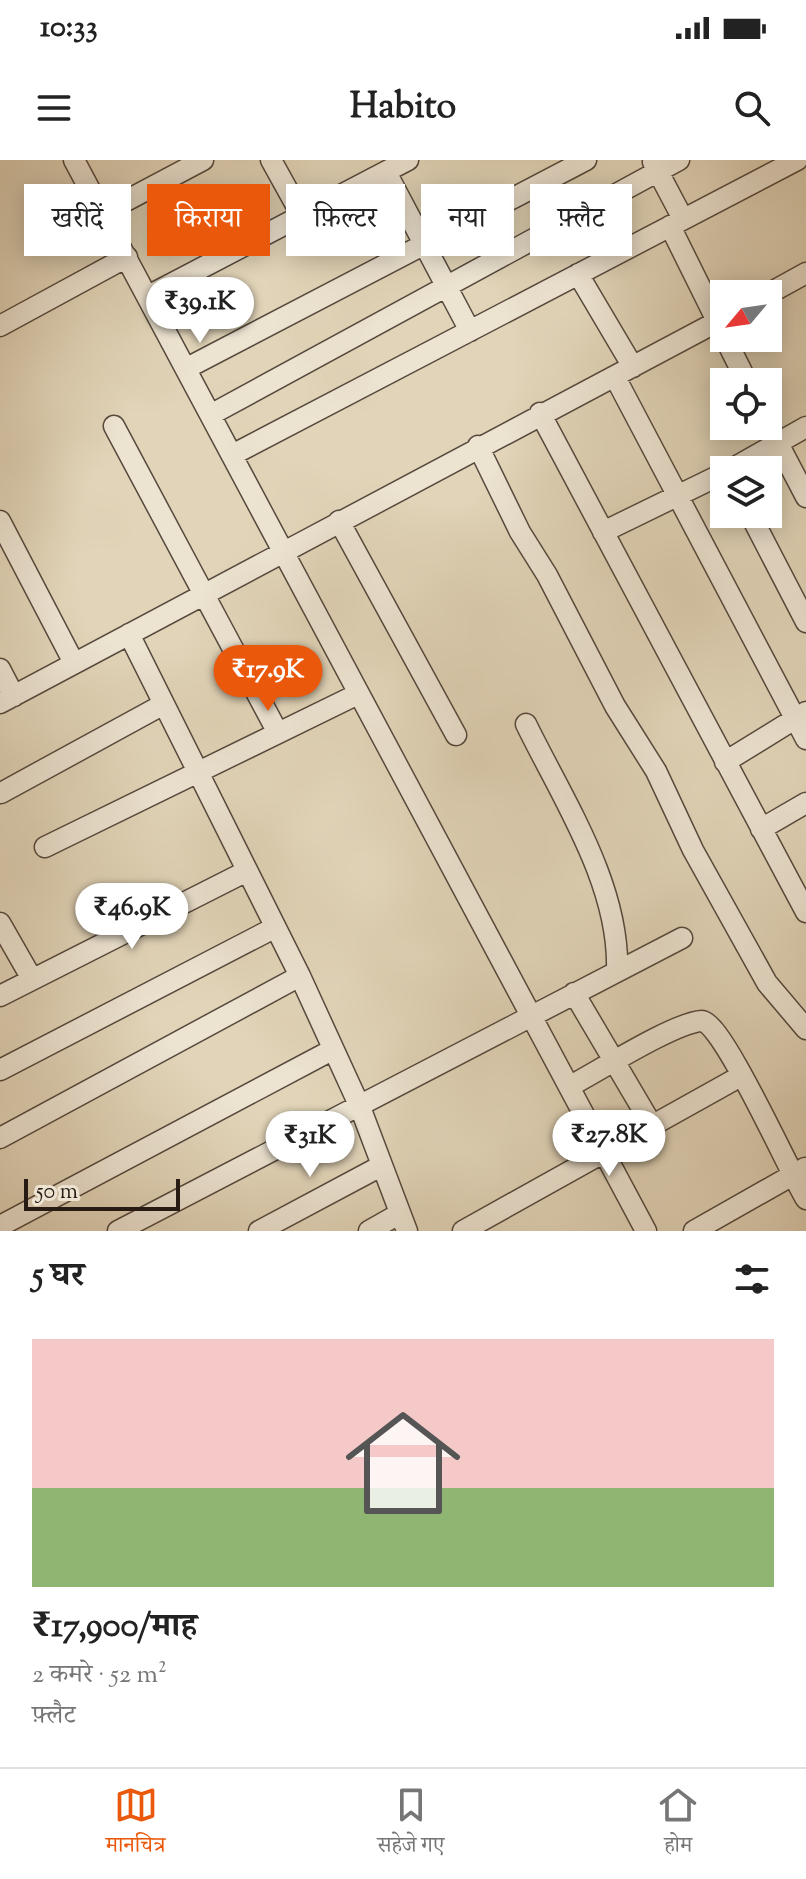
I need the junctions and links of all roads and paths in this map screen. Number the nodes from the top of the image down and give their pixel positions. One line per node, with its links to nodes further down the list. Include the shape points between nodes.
1 (74, 160): 10 (street)
2 (203, 160): 13 (street)
3 (271, 160): 12 (street)
4 (408, 160): 9 (street)
5 (586, 160): 14 (street)
6 (679, 160): 8 (street)
7 (797, 160): 15 (street)
8 (655, 166): 15 (street); 24 (street)
9 (386, 172): 11 (street); 17 (street)
10 (87, 184)
11 (363, 184)
12 (286, 187)
13 (131, 198)
14 (514, 198)
15 (676, 222): 22 (street); 26 (street)
16 (286, 224): 25 (street)
17 (421, 239)
18 (421, 247): 30 (street)
19 (430, 256): 24 (street)
20 (127, 257): 25 (street); 27 (street)
21 (806, 273): 23 (street)
22 (578, 274): 28 (street); 31 (street)
23 (782, 286)
24 (446, 287): 28 (street); 33 (street)
25 (148, 296): 30 (street)
26 (710, 299)
27 (0, 326)
28 (470, 331): 40 (street)
29 (710, 334): 31 (street)
30 (187, 368): 33 (street)
31 (624, 372): 32 (street); 43 (street)
32 (540, 413): 39 (street); 48 (street)
33 (212, 414): 40 (street)
34 (114, 426): 50 (street)
35 (806, 427): 36 (street)
36 (782, 431)
37 (764, 440): 41 (street)
38 (776, 440): 44 (street)
39 (478, 446): 46 (street); 80 (street, via 767,983)
40 (234, 454): 49 (street)
41 (746, 456)
42 (710, 480): 43 (street)
43 (677, 495): 48 (street); 58 (street)
44 (806, 497)
45 (0, 521): 53 (street)
46 (339, 521): 49 (street); 61 (street)
47 (757, 528): 51 (street)
48 (603, 532): 63 (street)
49 (281, 552): 50 (street); 55 (street)
50 (206, 593): 52 (street); 60 (street)
51 (806, 622)
52 (129, 634): 53 (street); 57 (street)
53 (74, 663): 56 (street)
54 (0, 669): 56 (street)
55 (358, 694): 60 (street); 79 (street)
56 (7, 699)
57 (164, 704): 64 (street); 65 (street)
58 (801, 716): 62 (street); 63 (street)
59 (526, 724): 74 (street, via 594,864 618,937)
60 (278, 733): 64 (street)
61 (456, 735)
62 (806, 739)
63 (725, 762): 67 (street)
64 (196, 772): 68 (street); 69 (street)
65 (1, 793)
66 (806, 803): 67 (street)
67 (761, 829): 70 (street)
68 (45, 847)
69 (247, 871): 72 (street); 76 (street)
70 (806, 912)
71 (0, 923): 76 (street)
72 (274, 928): 75 (street); 83 (street)
73 (682, 938): 74 (street)
74 (617, 971): 77 (street)
75 (300, 976): 81 (street); 88 (street)
76 (32, 979): 78 (street)
77 (574, 993): 79 (street); 82 (street)
78 (0, 996)
79 (532, 1014): 85 (street); 86 (street)
80 (806, 1029)
81 (332, 1050): 86 (street); 94 (street)
82 (615, 1062): 85 (street); 87 (street); 91 (street, via 677,1030 702,1021 711,1024)
83 (0, 1070)
84 (732, 1081): 87 (street)
85 (570, 1086): 89 (street)
86 (360, 1107): 90 (street); 95 (street)
87 (653, 1127): 89 (street)
88 (0, 1138)
89 (606, 1155): 98 (street); 99 (street)
90 (381, 1166): 93 (street); 96 (street)
91 (798, 1172): 92 (street); 100 (street)
92 (806, 1199)
93 (403, 1222): 97 (street)
94 (0, 1226)
95 (118, 1231)
96 (259, 1231)
97 (369, 1231)
98 (463, 1231)
99 (646, 1231)
100 (694, 1231)

